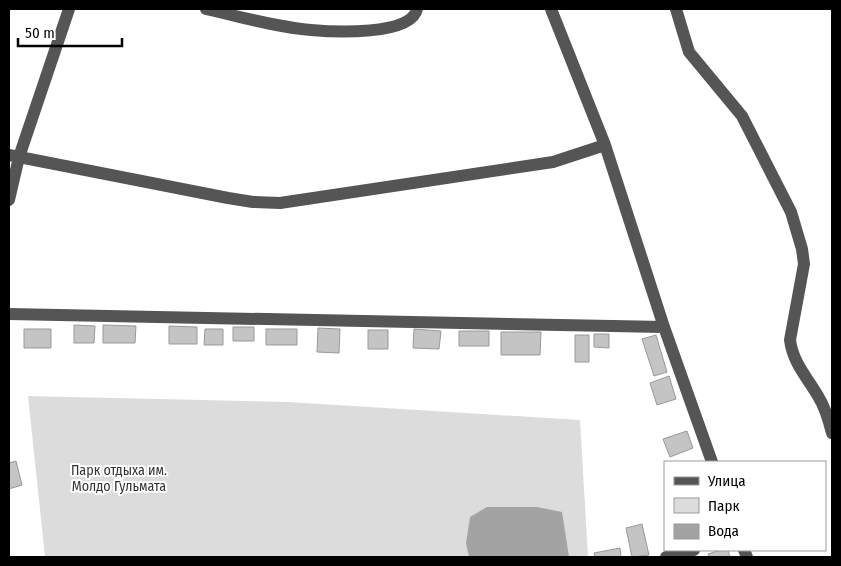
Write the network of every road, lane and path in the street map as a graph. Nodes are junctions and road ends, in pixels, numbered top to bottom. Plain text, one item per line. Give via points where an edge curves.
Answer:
1 (69, 9) edge
2 (206, 9) edge
3 (417, 9) edge
4 (551, 9) edge
5 (676, 9) edge
6 (256, 15) edge
7 (605, 145) junction
8 (14, 156) edge
9 (9, 200) edge
10 (9, 314) edge
11 (664, 327) junction
12 (832, 433) edge
13 (712, 461) edge
14 (690, 551) edge
15 (666, 557) edge

1 - 8 street
2 - 6 street
3 - 6 street via 409,20 400,25 376,30 311,30
4 - 7 street
5 - 12 street via 689,52 742,116 791,212 804,264 790,340 792,353 820,398
7 - 8 street via 553,162 280,203 228,198
7 - 11 street
8 - 9 street
10 - 11 street
11 - 13 street
14 - 15 street

